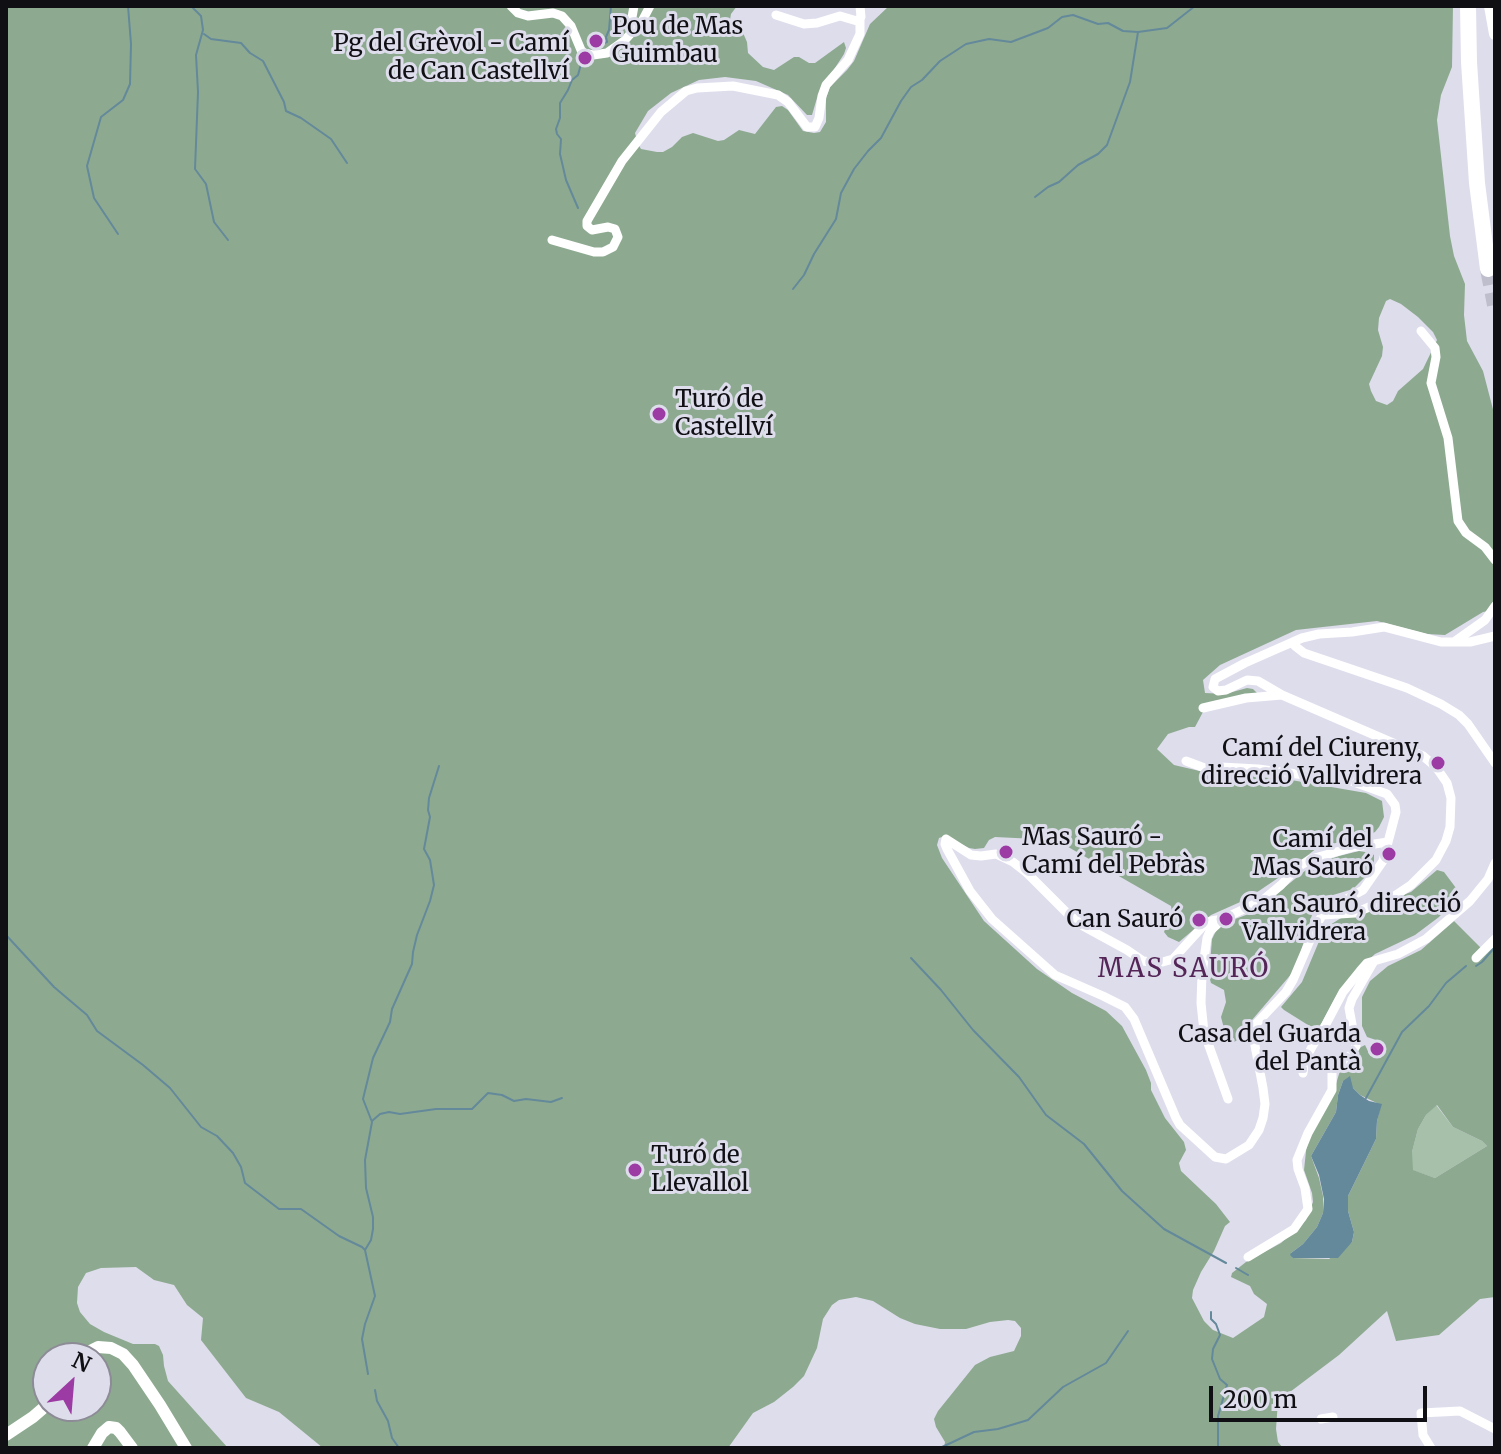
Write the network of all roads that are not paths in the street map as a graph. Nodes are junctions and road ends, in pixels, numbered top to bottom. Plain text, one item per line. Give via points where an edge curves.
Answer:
1 (511, 6) edge
2 (634, 6) edge
3 (650, 6) edge
4 (860, 6) edge
5 (1468, 6) edge
6 (1493, 14) edge
7 (776, 15) dead end
8 (860, 19) junction
9 (633, 31) junction
10 (1495, 34) edge
11 (552, 240) dead end
12 (1488, 269) dead end
13 (1421, 331) dead end
14 (1495, 560) edge
15 (1495, 606) edge
16 (1495, 636) edge
17 (1293, 642) junction
18 (1454, 642) junction
19 (1282, 695) junction
20 (1203, 708) dead end
21 (1186, 761) dead end
22 (1495, 762) edge
23 (1388, 842) junction
24 (1495, 863) edge
25 (1323, 915) junction
26 (1223, 919) junction
27 (1495, 939) edge
28 (1476, 958) dead end
29 (1374, 961) junction
30 (1303, 1073) dead end
31 (1228, 1099) dead end
32 (1248, 1257) dead end
33 (112, 1348) edge
34 (1333, 1417) dead end
35 (32, 1418) edge
36 (1321, 1419) dead end
37 (1495, 1429) edge
38 (6, 1435) edge
39 (93, 1448) edge
40 (132, 1448) edge
41 (186, 1448) edge
42 (1431, 1448) edge

1 - 9 street via 528,16 562,16 589,55 613,50
2 - 9 street
3 - 9 street
4 - 8 street
5 - 12 highway via 1477,183
6 - 10 main road
7 - 8 street via 804,24 840,16
8 - 11 street via 861,32 848,60 827,82 815,127 807,127 778,95 733,86 686,91 661,112 622,161 587,221 592,230 615,229 613,247 594,252
13 - 14 street via 1435,348 1431,383 1448,438 1458,521
15 - 18 street
16 - 18 street
17 - 18 street via 1384,627
17 - 19 street via 1213,683 1221,691 1253,680
17 - 22 street via 1304,653 1441,704 1468,724
19 - 20 street
19 - 25 street via 1423,756 1450,790 1449,834 1431,865 1386,900 1355,913
21 - 23 street via 1210,770 1258,769 1376,789 1395,805
23 - 25 street via 1383,861 1363,890 1329,904
23 - 26 street via 1311,859 1263,900
24 - 29 street via 1477,894 1426,939
25 - 26 street via 1286,992 1254,1028 1265,1104 1262,1124 1245,1148 1217,1159 1180,1125 1125,1007 1055,975 992,919 970,891 945,842 971,855 996,854 1013,862 1075,920 1143,961 1173,959 1204,925
26 - 31 street via 1207,938 1201,1003 1204,1032
27 - 28 street
29 - 30 street via 1343,992
29 - 32 street via 1350,1003 1356,1046 1332,1070 1332,1090 1297,1160 1308,1209 1294,1229
33 - 41 main road via 133,1365
34 - 36 street
35 - 38 main road
37 - 42 street via 1460,1411 1421,1413 1423,1435
39 - 40 main road via 112,1427

